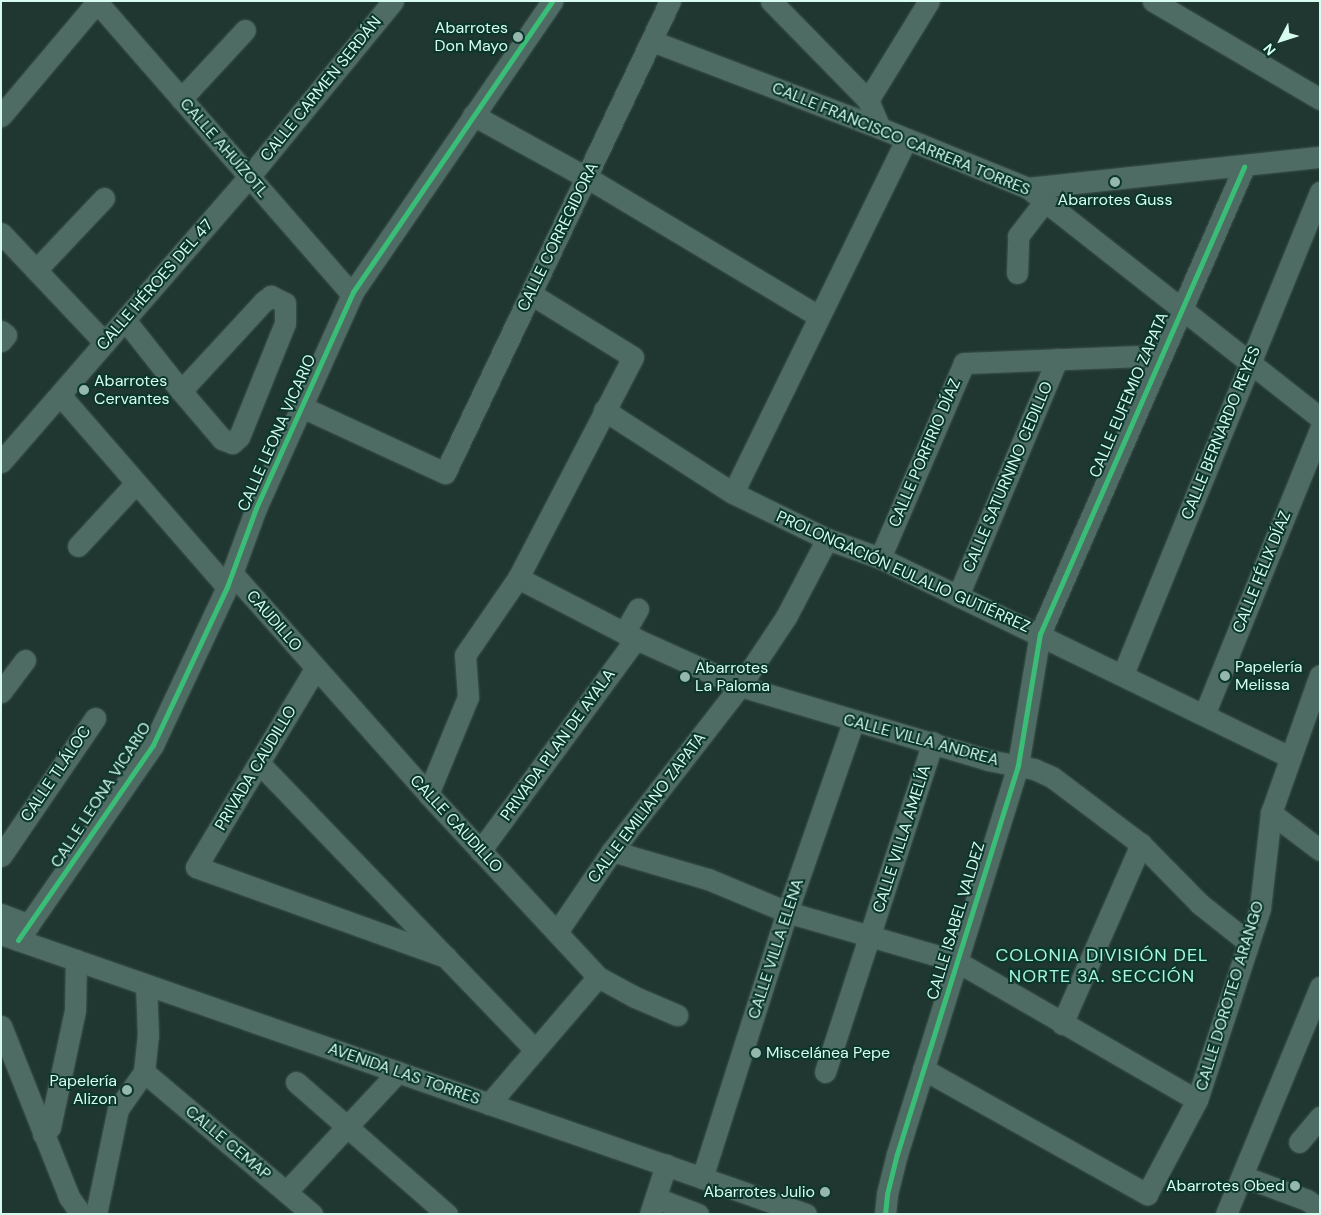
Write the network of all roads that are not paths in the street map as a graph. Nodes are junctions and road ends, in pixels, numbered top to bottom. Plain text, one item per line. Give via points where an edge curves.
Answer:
1 (393, 1) edge
2 (670, 1) edge
3 (771, 1) edge
4 (929, 1) edge
5 (1153, 1) edge
6 (97, 2) edge
7 (542, 6) edge
8 (245, 30) dead end
9 (652, 42) junction
10 (181, 99) junction
11 (1320, 99) edge
12 (868, 100) junction
13 (473, 115) junction
14 (1, 116) edge
15 (880, 128) junction
16 (906, 140) junction
17 (1320, 157) edge
18 (1244, 167) junction
19 (250, 176) junction
20 (586, 177) junction
21 (1028, 188) junction
22 (1320, 192) edge
23 (104, 198) dead end
24 (1046, 201) junction
25 (1, 233) edge
26 (36, 270) junction
27 (1017, 273) dead end
28 (352, 294) junction
29 (531, 294) junction
30 (1181, 306) junction
31 (818, 316) junction
32 (125, 320) junction
33 (1, 331) edge
34 (1, 341) edge
35 (105, 343) junction
36 (1160, 355) junction
37 (1058, 358) junction
38 (1250, 362) junction
39 (180, 391) junction
40 (60, 395) junction
41 (302, 407) junction
42 (604, 410) junction
43 (1320, 418) edge
44 (1320, 430) edge
45 (1, 462) edge
46 (135, 484) junction
47 (733, 493) junction
48 (827, 539) junction
49 (78, 546) dead end
50 (880, 558) junction
51 (518, 578) junction
52 (230, 580) junction
53 (958, 596) junction
54 (638, 609) dead end
55 (1040, 634) junction
56 (630, 636) junction
57 (25, 660) dead end
58 (315, 669) junction
59 (1123, 674) junction
60 (1320, 675) edge
61 (740, 686) junction
62 (1, 692) edge
63 (1204, 715) junction
64 (95, 718) dead end
65 (853, 722) junction
66 (934, 742) junction
67 (1288, 756) junction
68 (259, 763) junction
69 (1018, 765) junction
70 (428, 794) junction
71 (1271, 813) junction
72 (1141, 844) junction
73 (1320, 850) edge
74 (480, 851) junction
75 (612, 851) junction
76 (1, 856) edge
77 (787, 912) junction
78 (1, 914) edge
79 (557, 932) junction
80 (16, 933) edge
81 (870, 935) junction
82 (1248, 942) junction
83 (446, 957) junction
84 (76, 960) junction
85 (956, 961) junction
86 (598, 977) junction
87 (146, 985) junction
88 (1320, 987) edge
89 (677, 1015) dead end
90 (1062, 1024) junction
91 (1, 1026) edge
92 (535, 1050) junction
93 (923, 1069) junction
94 (144, 1072) junction
95 (398, 1072) junction
96 (825, 1072) dead end
97 (296, 1082) dead end
98 (1197, 1100) junction
99 (489, 1104) junction
100 (1320, 1117) edge
101 (346, 1127) junction
102 (43, 1134) junction
103 (1300, 1142) dead end
104 (666, 1165) junction
105 (1242, 1176) junction
106 (702, 1178) junction
107 (286, 1192) junction
108 (653, 1206) edge
109 (1320, 1209) edge
110 (81, 1214) edge
111 (96, 1214) edge
112 (312, 1214) edge
113 (447, 1214) edge
114 (698, 1214) edge
115 (806, 1214) edge
116 (886, 1214) edge
117 (1226, 1214) edge

1 - 19 street, CALLE CARMEN SERDÁN
2 - 9 street, CALLE CORREGIDORA
3 - 12 street
4 - 12 street
5 - 11 street
6 - 10 street, CALLE AHUÍZOTL
6 - 14 street
7 - 13 street, CALLE LEONA VICARIO
8 - 10 street
9 - 15 street, CALLE FRANCISCO CARRERA TORRES
9 - 20 street, CALLE CORREGIDORA
10 - 19 street, CALLE AHUÍZOTL
12 - 15 street
13 - 20 street
13 - 28 street, CALLE LEONA VICARIO
15 - 16 street, CALLE FRANCISCO CARRERA TORRES
16 - 21 street, CALLE FRANCISCO CARRERA TORRES
16 - 31 street
17 - 18 street
18 - 21 street
18 - 30 street, CALLE EUFEMIO ZAPATA
19 - 28 street, CALLE AHUÍZOTL
19 - 32 street, CALLE HÉROES DEL 47
20 - 29 street, CALLE CORREGIDORA
20 - 31 street
21 - 24 street, CALLE FRANCISCO CARRERA TORRES
22 - 38 street, CALLE BERNARDO REYES
23 - 26 street
24 - 27 street via 1018,236
24 - 30 street, CALLE FRANCISCO CARRERA TORRES
25 - 26 street
26 - 35 street
28 - 41 street, CALLE LEONA VICARIO
29 - 41 street, CALLE CORREGIDORA via 445,473
29 - 42 street via 633,357
30 - 36 street, CALLE EUFEMIO ZAPATA
30 - 38 street, CALLE FRANCISCO CARRERA TORRES
31 - 47 street
32 - 35 street, CALLE HÉROES DEL 47
32 - 39 street
33 - 34 street via 6,335
35 - 40 street, CALLE HÉROES DEL 47
36 - 37 street, CALLE PORFIRIO DÍAZ
36 - 55 street, CALLE EUFEMIO ZAPATA
37 - 50 street, CALLE PORFIRIO DÍAZ via 964,363
37 - 53 street, CALLE SATURNINO CEDILLO
38 - 43 street, CALLE FRANCISCO CARRERA TORRES
38 - 59 street, CALLE BERNARDO REYES
39 - 39 street via 264,301 271,296 285,302 285,323 238,437 232,443 222,439
40 - 45 street, CALLE HÉROES DEL 47
40 - 46 street, CAUDILLO
41 - 52 street, CALLE LEONA VICARIO via 256,508
42 - 47 street, PROLONGACIÓN EULALIO GUTIÉRREZ
42 - 51 street
44 - 63 street, CALLE FÉLIX DÍAZ
46 - 49 street
46 - 52 street, CAUDILLO
47 - 48 street, PROLONGACIÓN EULALIO GUTIÉRREZ
48 - 50 street, PROLONGACIÓN EULALIO GUTIÉRREZ
48 - 61 street, CALLE EMILIANO ZAPATA via 786,617
50 - 53 street, PROLONGACIÓN EULALIO GUTIÉRREZ
51 - 56 street, CALLE VILLA ANDREA
51 - 70 street via 465,655 468,697
52 - 58 street, CAUDILLO
52 - 80 street, CALLE LEONA VICARIO via 153,745
53 - 55 street, PROLONGACIÓN EULALIO GUTIÉRREZ
54 - 56 street, PRIVADA PLAN DE AYALA
55 - 59 street, PROLONGACIÓN EULALIO GUTIÉRREZ
55 - 69 street, CALLE ISABEL VALDEZ
56 - 61 street, CALLE VILLA ANDREA
56 - 74 street, PRIVADA PLAN DE AYALA
57 - 62 street
58 - 68 street, PRIVADA CAUDILLO
58 - 70 street, CALLE CAUDILLO
59 - 63 street, PROLONGACIÓN EULALIO GUTIÉRREZ
60 - 67 street, CALLE DOROTEO ARANGO
61 - 65 street, CALLE VILLA ANDREA
61 - 75 street, CALLE EMILIANO ZAPATA
63 - 67 street, PROLONGACIÓN EULALIO GUTIÉRREZ
64 - 76 street, CALLE TLÁLOC
65 - 66 street, CALLE VILLA ANDREA
65 - 77 street, CALLE VILLA ELENA
66 - 69 street, CALLE VILLA ANDREA via 988,760
66 - 81 street, CALLE VILLA AMELÍA
67 - 71 street, CALLE DOROTEO ARANGO
68 - 83 street
68 - 83 street, PRIVADA CAUDILLO via 196,867
69 - 72 street, CALLE VILLA ANDREA via 1052,777
69 - 85 street, CALLE ISABEL VALDEZ
70 - 74 street, CALLE CAUDILLO
71 - 73 street
71 - 82 street, CALLE DOROTEO ARANGO via 1260,908
72 - 82 street, CALLE VILLA ANDREA via 1200,904
72 - 90 street
74 - 79 street, CALLE CAUDILLO
75 - 77 street via 708,879
75 - 79 street, CALLE EMILIANO ZAPATA
77 - 81 street
77 - 106 street, CALLE VILLA ELENA
78 - 80 street, AVENIDA LAS TORRES
79 - 86 street, CALLE CAUDILLO
80 - 84 street, AVENIDA LAS TORRES
81 - 85 street
81 - 96 street, CALLE VILLA AMELÍA
82 - 98 street, CALLE DOROTEO ARANGO
83 - 92 street
84 - 87 street, AVENIDA LAS TORRES
84 - 102 street via 75,1010 50,1127
85 - 90 street
85 - 93 street, CALLE ISABEL VALDEZ
86 - 89 street, CALLE CAUDILLO via 634,998
86 - 92 street
87 - 94 street via 148,1036
87 - 95 street, AVENIDA LAS TORRES
88 - 105 street
90 - 98 street
91 - 102 street
92 - 99 street
93 - 98 street, CALLE DOROTEO ARANGO via 1147,1194
93 - 116 street, CALLE ISABEL VALDEZ via 887,1194
94 - 107 street, CALLE CEMAP
94 - 111 street via 118,1109
95 - 99 street, AVENIDA LAS TORRES
95 - 101 street
97 - 101 street
99 - 104 street, AVENIDA LAS TORRES
100 - 103 street
101 - 107 street
101 - 113 street
102 - 110 street via 69,1197
104 - 106 street, AVENIDA LAS TORRES
104 - 108 street
105 - 109 street via 1307,1200
105 - 117 street
106 - 115 street, AVENIDA LAS TORRES
107 - 112 street, CALLE CEMAP
108 - 114 street

